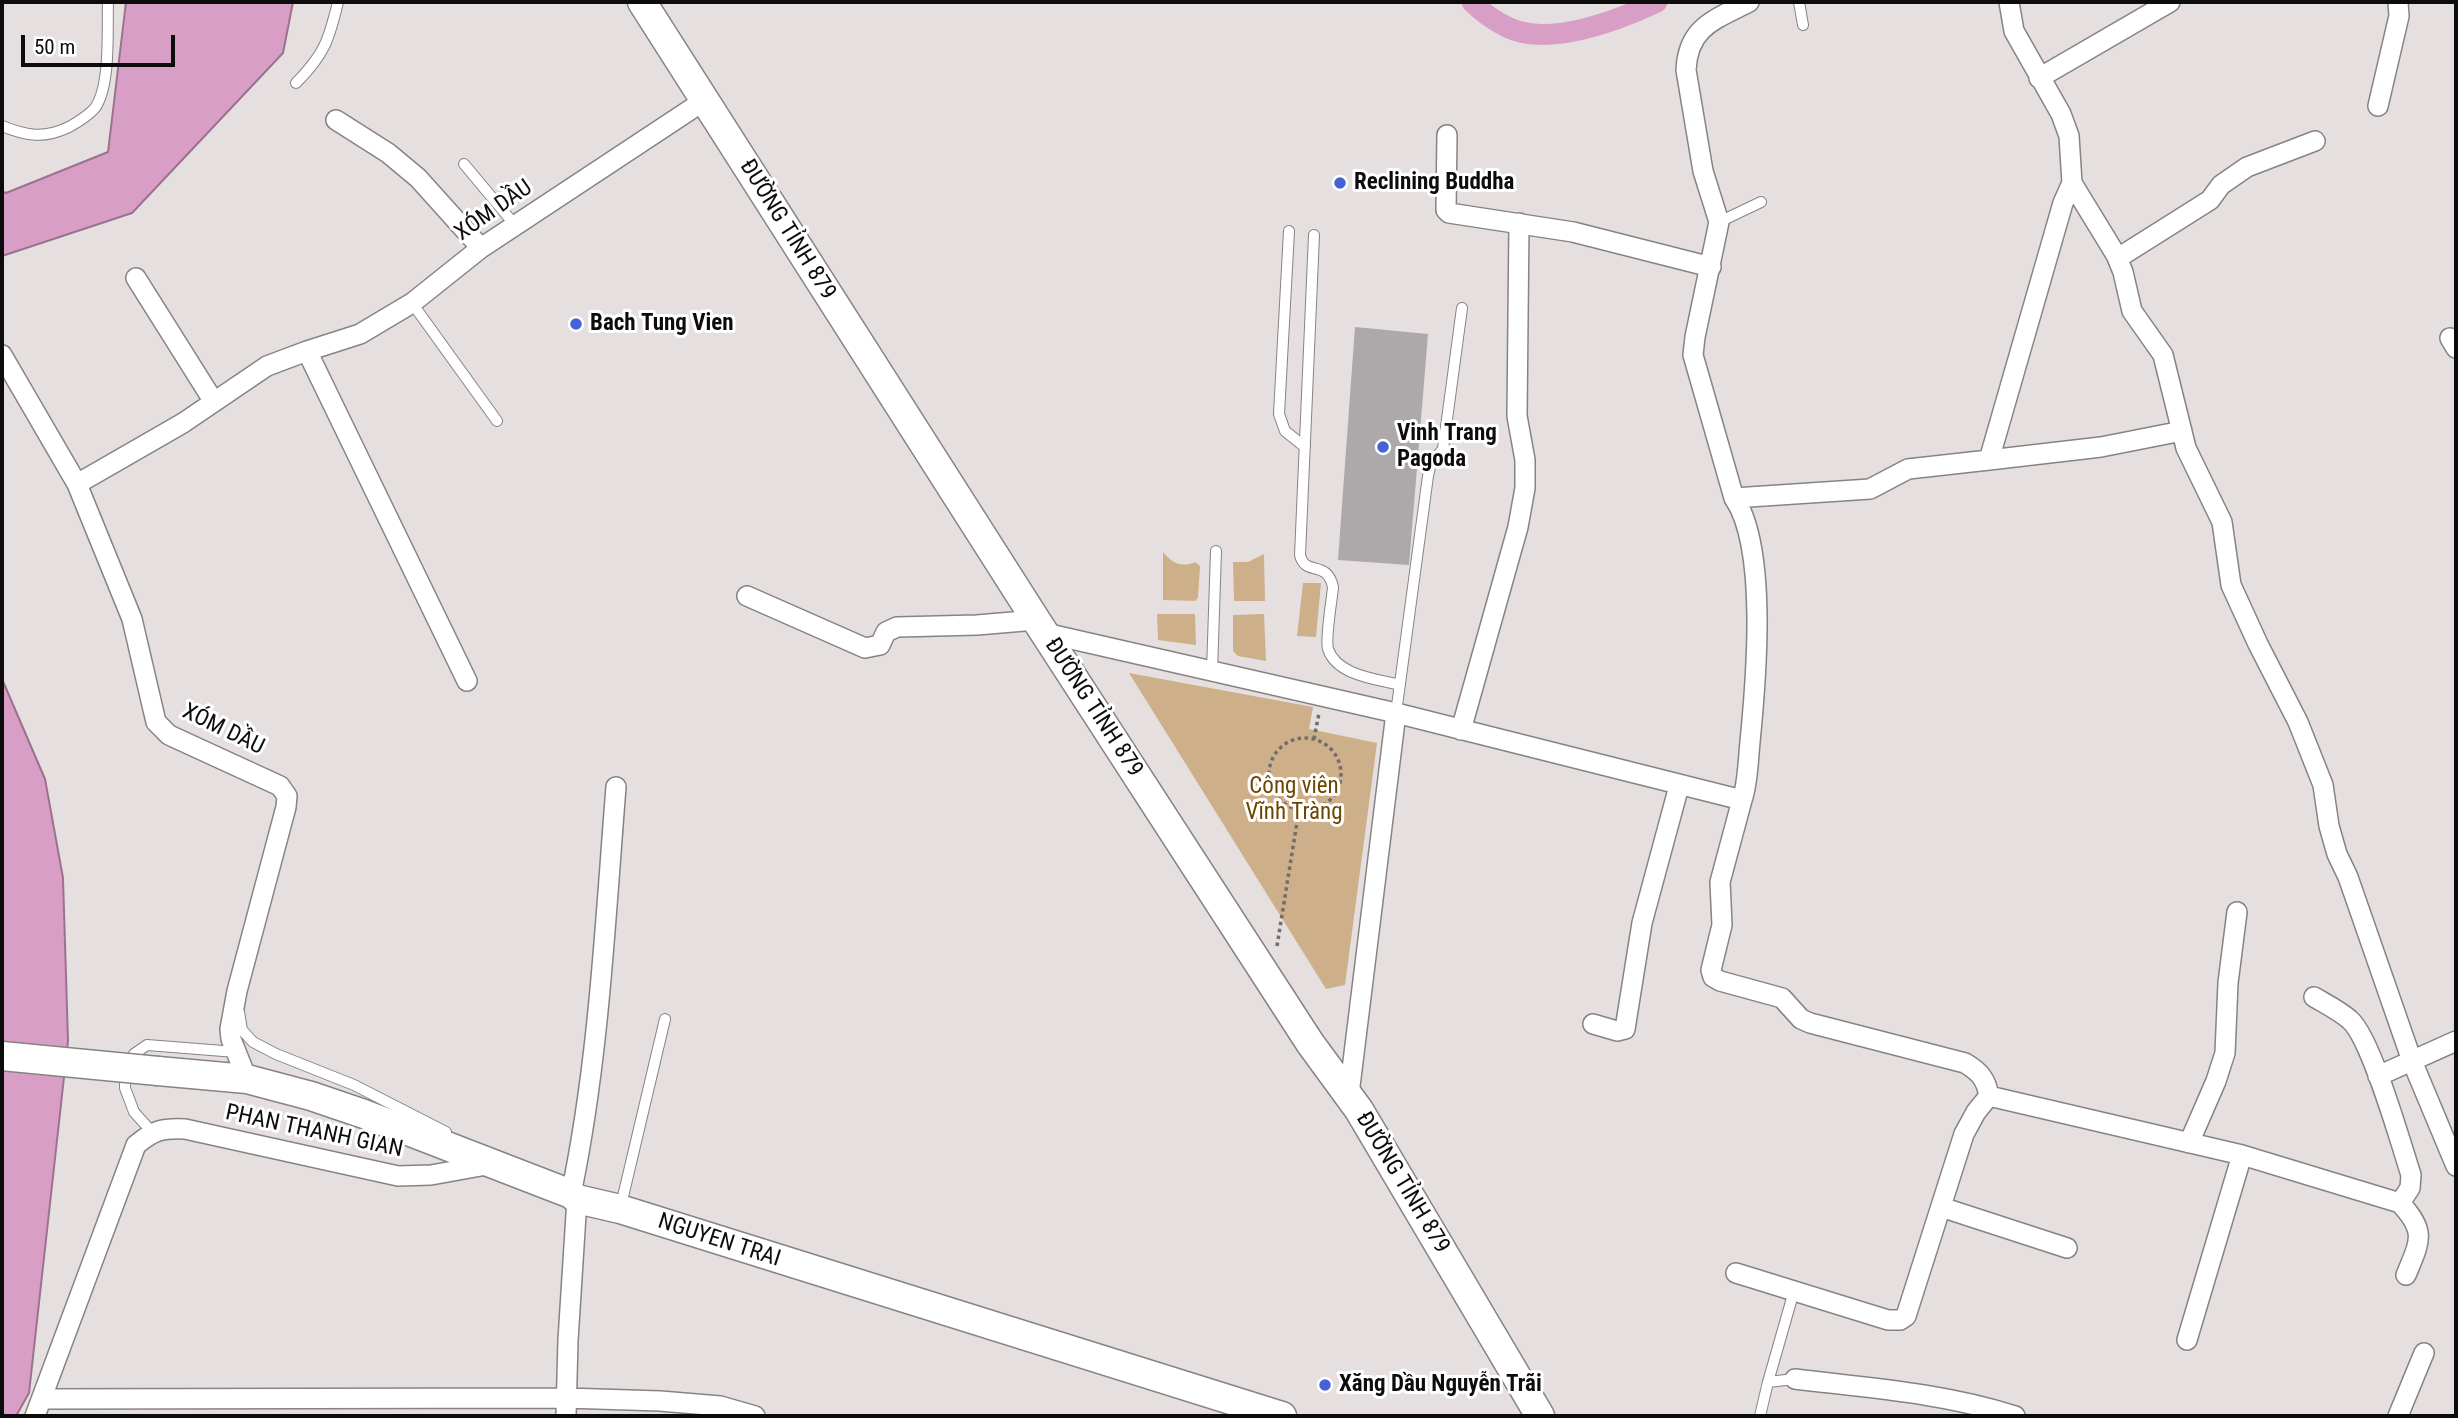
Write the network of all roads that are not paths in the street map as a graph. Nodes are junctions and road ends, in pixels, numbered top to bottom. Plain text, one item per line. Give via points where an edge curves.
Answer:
1 (108, 2) edge
2 (338, 2) edge
3 (642, 2) edge
4 (1749, 2) edge
5 (1799, 2) edge
6 (2009, 2) edge
7 (2170, 2) edge
8 (2398, 2) edge
9 (1803, 25) dead end
10 (2039, 78) junction
11 (296, 83) dead end
12 (705, 100) junction
13 (2378, 106) dead end
14 (336, 120) dead end
15 (2, 126) edge
16 (1447, 135) dead end
17 (2315, 141) dead end
18 (464, 164) dead end
19 (2072, 183) junction
20 (1761, 202) dead end
21 (1719, 222) junction
22 (1519, 223) junction
23 (515, 225) junction
24 (1289, 231) dead end
25 (1314, 235) dead end
26 (481, 248) junction
27 (2118, 258) junction
28 (1710, 267) junction
29 (136, 278) dead end
30 (412, 303) junction
31 (1461, 308) dead end
32 (307, 351) junction
33 (2, 355) edge
34 (214, 402) junction
35 (497, 421) dead end
36 (2182, 431) junction
37 (1305, 447) junction
38 (1989, 460) junction
39 (77, 484) junction
40 (1734, 498) junction
41 (1216, 551) dead end
42 (747, 596) dead end
43 (1040, 627) junction
44 (1212, 671) junction
45 (467, 681) dead end
46 (1400, 685) junction
47 (1396, 713) junction
48 (1461, 730) junction
49 (1679, 786) junction
50 (616, 787) dead end
51 (1742, 800) junction
52 (2237, 912) dead end
53 (237, 991) junction
54 (2314, 997) dead end
55 (665, 1019) dead end
56 (1593, 1024) dead end
57 (2455, 1044) edge
58 (236, 1052) junction
59 (2, 1056) edge
60 (2412, 1061) junction
61 (2378, 1076) junction
62 (247, 1079) junction
63 (1349, 1094) junction
64 (1989, 1096) junction
65 (152, 1132) junction
66 (2189, 1143) junction
67 (2242, 1155) junction
68 (493, 1164) junction
69 (2456, 1166) edge
70 (574, 1196) junction
71 (2400, 1203) junction
72 (1941, 1206) junction
73 (620, 1209) junction
74 (2067, 1248) dead end
75 (1736, 1273) dead end
76 (2406, 1275) dead end
77 (1794, 1291) junction
78 (2187, 1340) dead end
79 (2424, 1353) dead end
80 (1795, 1379) joint
81 (1768, 1382) junction
82 (566, 1407) edge
83 (38, 1408) edge
84 (755, 1416) edge
85 (1282, 1416) edge
86 (1540, 1416) edge
87 (1760, 1416) edge
88 (2015, 1416) edge
89 (2398, 1416) edge

1 - 15 lane via 104,85 95,107 54,134 35,135
2 - 11 lane via 329,39 316,63
3 - 12 main road, ĐƯỜNG TỈNH 879
4 - 21 street via 1706,24 1687,54 1703,171
5 - 9 lane
6 - 10 street via 2014,31
7 - 10 street
8 - 13 street via 2399,16
10 - 19 street via 2062,114 2069,136
12 - 23 street, XÓM DẦU
12 - 43 main road, ĐƯỜNG TỈNH 879
14 - 26 street via 418,178
16 - 22 street via 1446,210
17 - 27 street via 2247,167 2221,184 2210,200
18 - 23 lane
19 - 27 street
19 - 38 street
20 - 21 lane
21 - 28 street
22 - 28 street via 1584,234
22 - 48 street via 1517,416 1525,488
23 - 26 street, XÓM DẦU
24 - 37 lane via 1279,414 1285,431
25 - 37 lane
26 - 30 street, XÓM DẦU
27 - 36 street via 2132,311 2163,355
28 - 40 street via 1693,355
29 - 34 street
30 - 32 street, XÓM DẦU via 359,334
30 - 35 lane
31 - 46 lane via 1443,449 1431,463 1428,476
32 - 34 street, XÓM DẦU via 267,366
32 - 45 street
33 - 39 street, XÓM DẦU
34 - 39 street, XÓM DẦU
36 - 38 street via 2101,447
36 - 60 street via 2222,522 2231,584 2323,785 2337,854
37 - 46 lane via 1300,555 1306,566 1325,571 1331,578 1328,648 1348,671
38 - 40 street via 1908,468 1870,489
39 - 53 street, XÓM DẦU via 132,619 156,722 169,735 280,786 287,796
40 - 51 street via 1744,513 1755,574 1756,652
41 - 44 lane
42 - 43 street via 865,648 880,645 886,632 897,627
43 - 44 street
43 - 63 main road, ĐƯỜNG TỈNH 879 via 1310,1043
44 - 47 street
46 - 47 lane
47 - 48 street
47 - 63 street
48 - 49 street
49 - 51 street
49 - 56 street via 1642,923 1625,1029
50 - 70 street via 597,1035
51 - 64 street via 1720,882 1722,925 1710,970 1713,977 1782,998 1810,1023 1965,1063 1987,1082
52 - 66 street via 2225,1053
53 - 58 street, XÓM DẦU via 230,1029
53 - 68 lane, PHAN THANH GIAN via 242,1030 253,1042 354,1085 454,1136
54 - 61 street via 2352,1021
55 - 73 lane
57 - 60 street
58 - 62 street, XÓM DẦU
58 - 65 lane via 148,1045 134,1054 125,1088 134,1112
59 - 62 main road, NGUYEN TRAI, bridge
60 - 61 street
60 - 69 street
61 - 71 street via 2411,1175 2410,1188
62 - 68 main road, NGUYEN TRAI via 353,1111
63 - 86 main road, ĐƯỜNG TỈNH 879
64 - 66 street
64 - 72 street via 1964,1134
65 - 68 street, PHAN THANH GIAN via 185,1129 398,1176
65 - 83 street via 136,1145
66 - 67 street
67 - 71 street
67 - 78 street
68 - 70 main road, NGUYEN TRAI
70 - 73 main road, NGUYEN TRAI
70 - 82 street
71 - 76 street via 2415,1219 2418,1233
72 - 74 street
72 - 77 street via 1906,1316 1888,1321
73 - 85 main road, NGUYEN TRAI
75 - 77 street
77 - 81 lane
79 - 89 street
80 - 81 lane
80 - 88 street via 1947,1397
81 - 87 lane
82 - 83 street
82 - 84 street via 660,1401 720,1406

